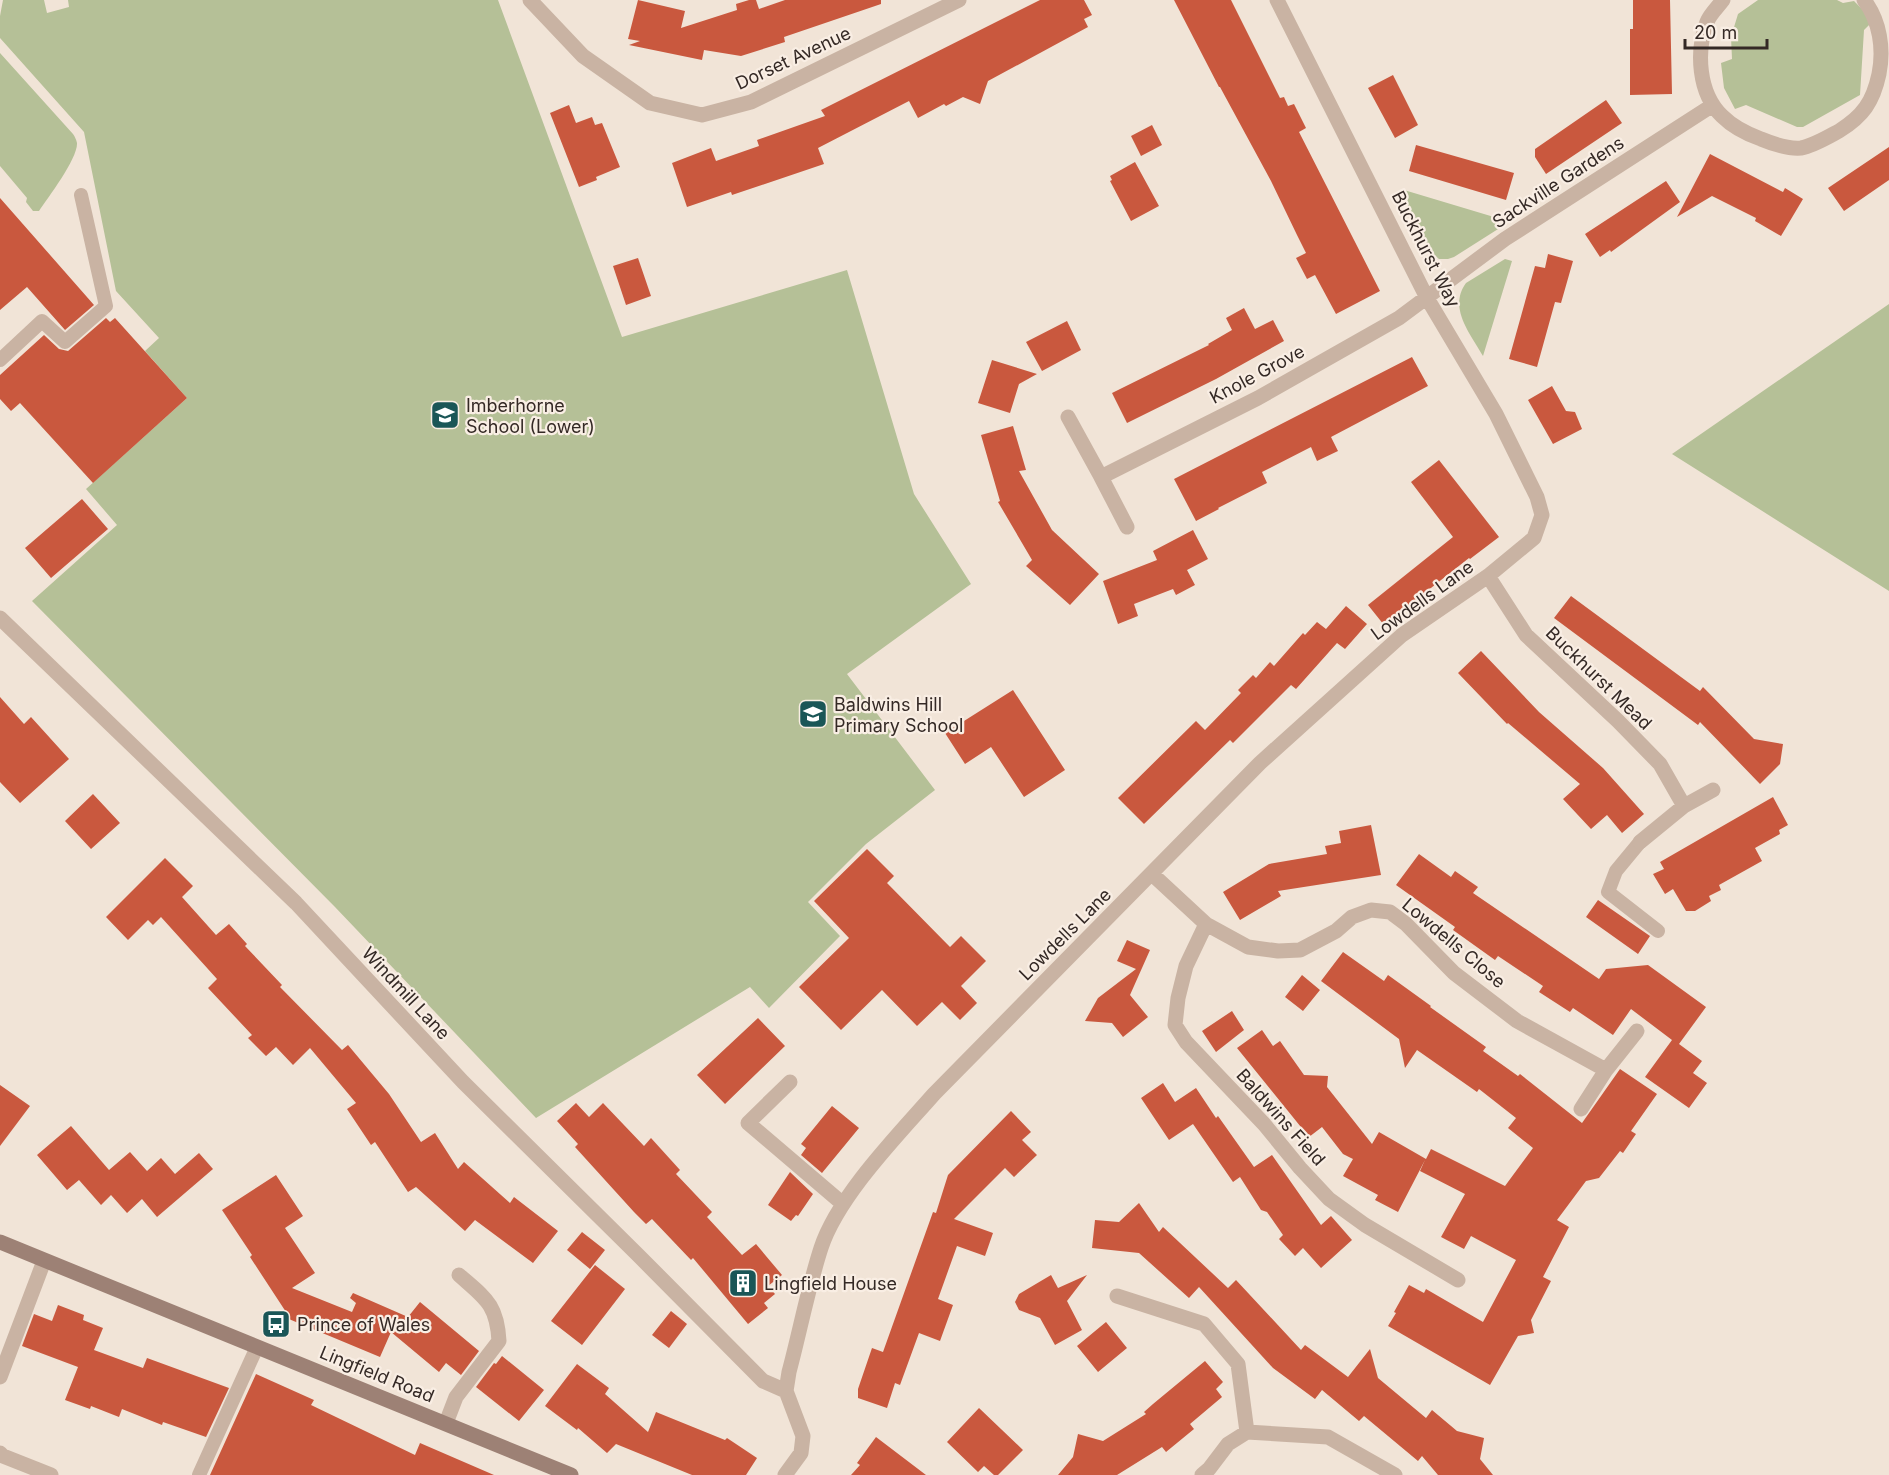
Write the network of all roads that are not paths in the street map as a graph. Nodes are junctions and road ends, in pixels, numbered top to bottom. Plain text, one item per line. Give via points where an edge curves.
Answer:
1 (530, 0) edge
2 (958, 0) edge
3 (1277, 0) edge
4 (1723, 0) edge
5 (1870, 2) edge
6 (1713, 105) junction
7 (81, 195) dead end
8 (1427, 298) junction
9 (0, 360) edge
10 (1068, 417) dead end
11 (1101, 477) junction
12 (1542, 515) joint
13 (1127, 527) dead end
14 (1488, 576) junction
15 (0, 618) edge
16 (1713, 790) dead end
17 (1684, 806) junction
18 (1640, 842) joint
19 (1152, 874) junction
20 (1206, 924) junction
21 (1658, 931) dead end
22 (1637, 1031) dead end
23 (1606, 1070) junction
24 (790, 1082) dead end
25 (1581, 1108) dead end
26 (843, 1204) junction
27 (0, 1242) edge
28 (44, 1261) junction
29 (459, 1275) dead end
30 (1458, 1280) dead end
31 (1117, 1296) dead end
32 (257, 1347) junction
33 (0, 1377) edge
34 (786, 1391) junction
35 (446, 1423) junction
36 (1247, 1432) junction
37 (0, 1453) edge
38 (51, 1475) edge
39 (199, 1475) edge
40 (572, 1475) edge
41 (785, 1475) edge
42 (1202, 1475) edge
43 (1395, 1475) edge

1 - 2 street, Dorset Avenue via 583,56 650,102 702,115 751,102
3 - 8 street, Buckhurst Way
4 - 6 street via 1707,20 1700,48 1702,79
5 - 6 street via 1880,33 1881,63 1875,94 1856,120 1802,148 1774,144 1747,134 1722,117
6 - 8 street, Sackville Gardens via 1505,239
7 - 9 lane via 106,306 65,342 42,321
8 - 11 street, Knole Grove via 1258,398
8 - 12 street, Buckhurst Way via 1496,414
10 - 11 street
11 - 13 street
12 - 14 street, Lowdells Lane via 1534,538
14 - 17 street, Buckhurst Mead via 1526,635 1659,764
14 - 19 street, Lowdells Lane via 1402,635 1260,763
15 - 34 street, Windmill Lane via 296,903 463,1082 763,1381
16 - 17 street
17 - 18 street
18 - 21 lane via 1617,871 1608,892
19 - 20 street, Lowdells Close
19 - 26 street, Lowdells Lane via 934,1094
20 - 23 street, Lowdells Close via 1248,947 1300,950 1336,931 1352,917 1371,910 1390,912 1454,973 1517,1021
20 - 30 street, Baldwins Field via 1186,966 1178,998 1176,1025 1186,1042 1329,1199
22 - 23 street
23 - 25 street
24 - 26 street via 748,1123
26 - 34 street, Lowdells Lane via 822,1246
27 - 28 street, Lingfield Road
28 - 32 street, Lingfield Road
28 - 33 street
29 - 35 street via 490,1302 498,1322 499,1341 456,1397
31 - 36 street via 1204,1324 1238,1364
32 - 35 street, Lingfield Road
32 - 39 lane
34 - 41 street via 803,1436 801,1453
35 - 40 street, Lingfield Road
36 - 42 street via 1228,1443
36 - 43 street via 1328,1437
37 - 38 street

